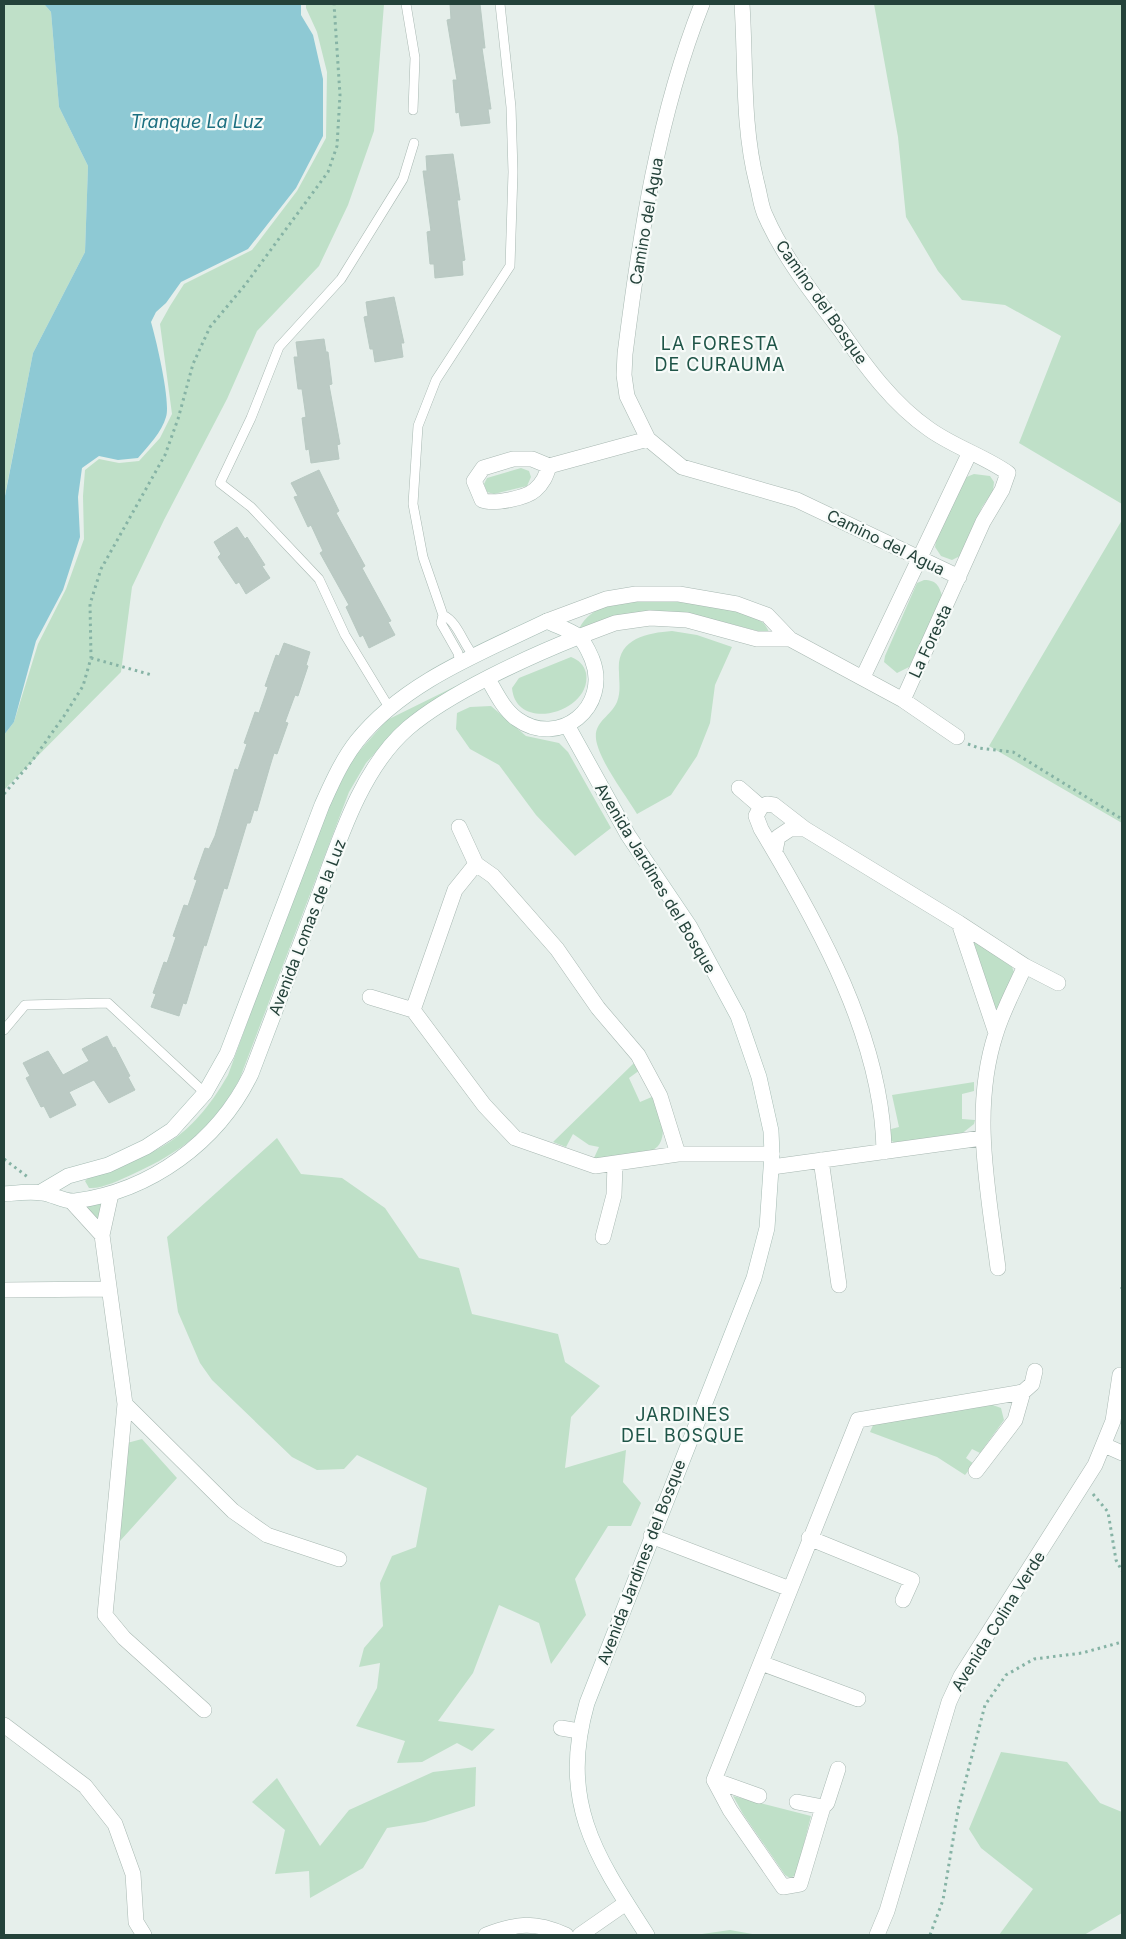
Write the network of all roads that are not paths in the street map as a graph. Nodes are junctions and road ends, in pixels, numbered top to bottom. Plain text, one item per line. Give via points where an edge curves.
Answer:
1 (406, 4) edge
2 (500, 4) edge
3 (702, 4) edge
4 (742, 4) edge
5 (413, 110) dead end
6 (414, 143) dead end
7 (648, 439) junction
8 (970, 452) junction
9 (549, 466) junction
10 (1008, 473) joint
11 (920, 559) junction
12 (959, 577) junction
13 (443, 615) junction
14 (547, 622) junction
15 (578, 637) junction
16 (790, 639) junction
17 (474, 656) junction
18 (460, 664) junction
19 (864, 677) junction
20 (488, 679) junction
21 (902, 700) junction
22 (390, 708) junction
23 (567, 725) junction
24 (957, 737) road end
25 (739, 788) dead end
26 (761, 807) junction
27 (459, 827) dead end
28 (805, 829) junction
29 (775, 851) junction
30 (476, 864) junction
31 (959, 922) junction
32 (1025, 966) junction
33 (1058, 983) dead end
34 (370, 997) dead end
35 (413, 1010) junction
36 (4, 1030) edge
37 (996, 1033) junction
38 (205, 1093) junction
39 (982, 1138) junction
40 (884, 1152) junction
41 (678, 1154) junction
42 (821, 1160) junction
43 (772, 1161) junction
44 (615, 1164) junction
45 (41, 1192) junction
46 (4, 1194) edge
47 (111, 1194) junction
48 (72, 1202) junction
49 (102, 1235) junction
50 (603, 1237) dead end
51 (998, 1268) dead end
52 (840, 1284) dead end
53 (4, 1290) edge
54 (109, 1290) junction
55 (1035, 1371) dead end
56 (1120, 1375) dead end
57 (1023, 1392) junction
58 (125, 1404) junction
59 (1104, 1445) junction
60 (1122, 1453) edge
61 (976, 1471) dead end
62 (651, 1536) junction
63 (809, 1538) junction
64 (339, 1559) dead end
65 (790, 1589) junction
66 (904, 1600) dead end
67 (761, 1663) junction
68 (858, 1699) dead end
69 (204, 1710) dead end
70 (4, 1725) edge
71 (561, 1728) dead end
72 (579, 1731) junction
73 (838, 1770) dead end
74 (714, 1780) junction
75 (759, 1796) dead end
76 (797, 1802) dead end
77 (822, 1807) junction
78 (626, 1903) junction
79 (139, 1931) edge
80 (486, 1935) edge
81 (566, 1935) edge
82 (580, 1935) edge
83 (647, 1935) edge
84 (877, 1935) edge

1 - 5 lane via 415,58
2 - 13 lane via 511,107 510,266 436,380 418,426 413,504 423,557
3 - 7 street, Camino del Agua via 688,40 650,183 625,354 627,396
4 - 8 street, Camino del Bosque via 744,95 750,157 765,217 800,275 896,402 929,429
6 - 22 lane via 403,179 346,271 279,347 251,418 220,483 251,507 319,579 346,635
7 - 9 street
7 - 11 street, Camino del Agua via 682,467 798,500
8 - 10 street, Camino del Bosque via 989,459
8 - 11 street
9 - 9 street via 532,459 513,458 483,468 474,481 482,500 499,502 534,492 545,479
10 - 12 street, La Foresta
11 - 12 street, Camino del Agua
11 - 19 street
12 - 21 street, La Foresta
13 - 17 lane via 450,618
13 - 18 lane via 441,623 458,653
14 - 15 street
14 - 16 street, Avenida Lomas de la Luz via 606,600 636,594 679,594 737,604 767,615
14 - 17 street, Avenida Lomas de la Luz
15 - 16 street, Avenida Lomas de la Luz via 615,623 650,618 687,620 757,639
15 - 20 street, Avenida Lomas de la Luz
15 - 23 street via 589,651 596,669 597,685 583,714
16 - 19 street, Avenida Lomas de la Luz
17 - 18 street, Avenida Lomas de la Luz
18 - 22 street, Avenida Lomas de la Luz
19 - 21 street, Avenida Lomas de la Luz
20 - 23 street via 501,702 516,719 532,728 551,730
20 - 47 street, Avenida Lomas de la Luz via 439,706 408,728 383,755 346,824 250,1074 233,1107 211,1134 182,1158
21 - 24 street, Avenida Lomas de la Luz
22 - 38 street, Avenida Lomas de la Luz via 357,742 338,771 227,1054
23 - 43 street, Avenida Jardines del Bosque via 628,835 690,927 738,1016 759,1077 771,1131
25 - 26 street
26 - 28 street via 774,805
26 - 29 street via 756,816
27 - 30 street
28 - 29 street via 790,829 778,837
28 - 31 street
29 - 40 street via 847,991 869,1052 884,1120
30 - 35 street via 455,890
30 - 41 street via 493,876 557,950 598,1008 638,1055 660,1096
31 - 32 street
31 - 37 street
32 - 33 street
32 - 37 street
34 - 35 street
35 - 44 street via 484,1105 516,1138 595,1166
36 - 38 lane via 25,1005 108,1002
37 - 39 street via 985,1083
38 - 45 street, Avenida Lomas de la Luz via 172,1130 146,1147 108,1165 68,1176
39 - 40 street
39 - 51 street
40 - 42 street
41 - 43 street
41 - 44 street
42 - 43 street
42 - 52 street
43 - 62 street, Avenida Jardines del Bosque via 767,1228 754,1278
44 - 50 street via 614,1195
45 - 46 street, Avenida Lomas de la Luz
45 - 48 street, Avenida Lomas de la Luz
47 - 48 street, Avenida Lomas de la Luz
47 - 49 street
48 - 49 street
49 - 54 street
53 - 54 street
54 - 58 street
55 - 57 street via 1032,1384
56 - 59 street, Avenida Colina Verde via 1118,1401
57 - 61 street via 1015,1420
57 - 63 street via 858,1420
58 - 64 street via 233,1511 256,1529
58 - 69 street via 105,1615 124,1638
59 - 60 street
59 - 84 street, Avenida Colina Verde via 1084,1484 961,1676 949,1702
62 - 65 street
62 - 72 street, Avenida Jardines del Bosque
63 - 65 street
63 - 66 street via 912,1580
65 - 67 street
67 - 68 street
67 - 74 street
70 - 79 street via 85,1786 115,1824 133,1874
71 - 72 street
72 - 78 street, Avenida Jardines del Bosque via 577,1780 585,1824 593,1845
73 - 77 street via 827,1803
74 - 75 street
74 - 77 street via 730,1810 783,1887 800,1884
76 - 77 street
78 - 82 street
78 - 83 street, Avenida Jardines del Bosque
80 - 81 street via 524,1925 544,1926

